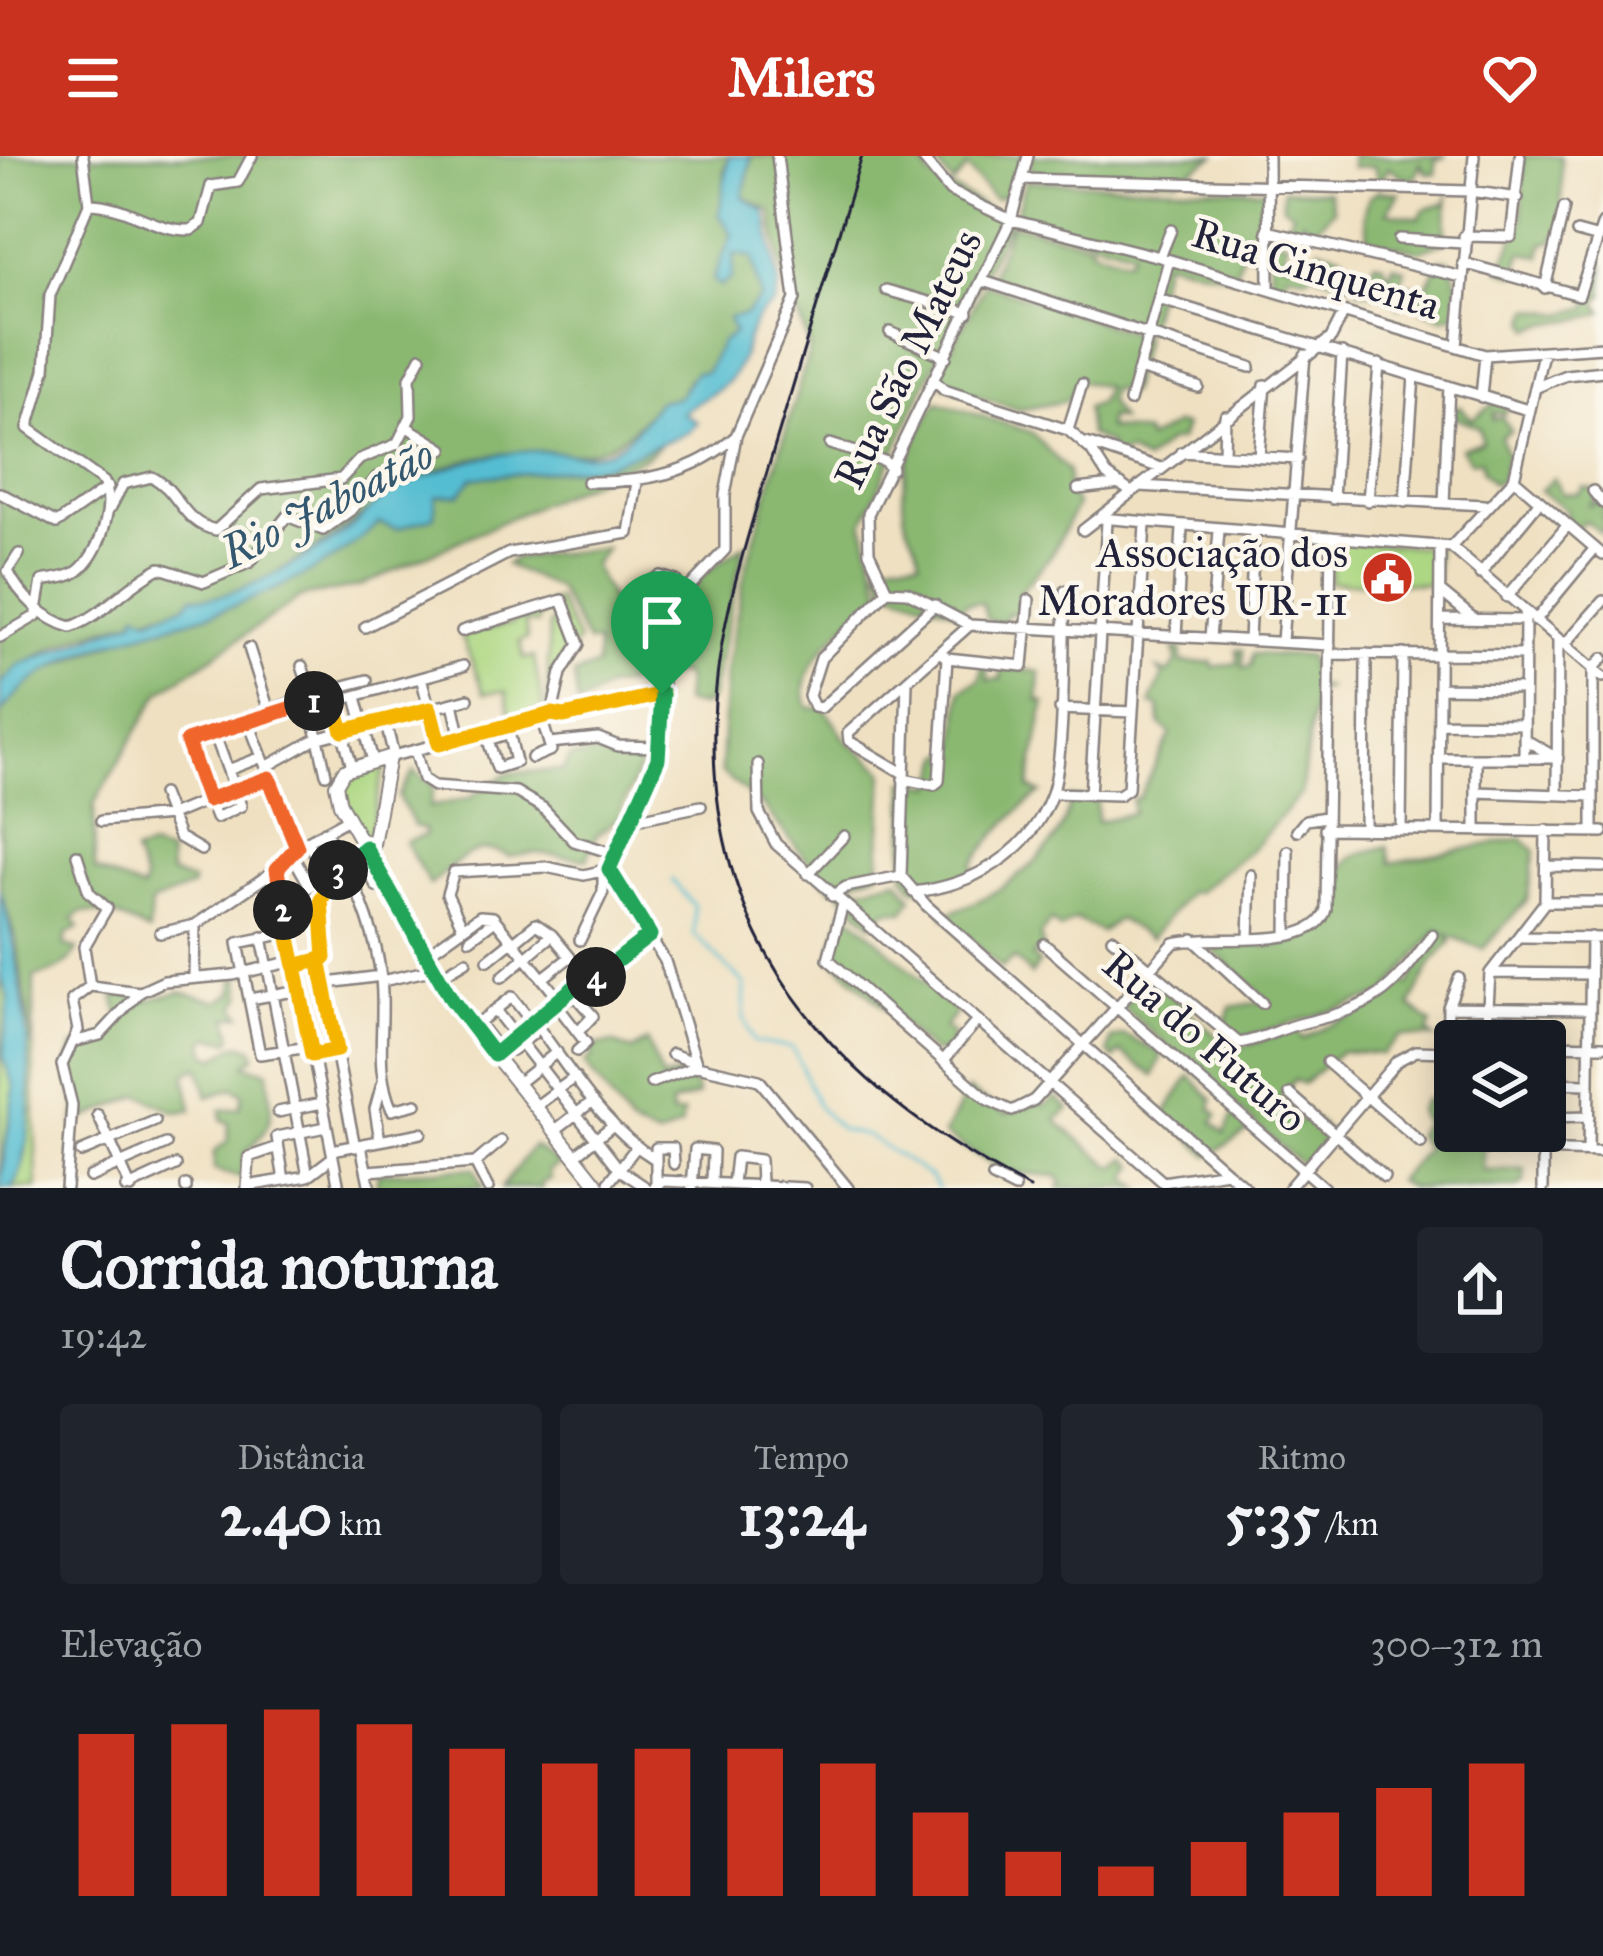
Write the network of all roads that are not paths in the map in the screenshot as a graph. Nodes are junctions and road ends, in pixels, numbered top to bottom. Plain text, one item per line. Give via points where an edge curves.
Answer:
1 (83, 156) edge
2 (252, 156) edge
3 (776, 156) edge
4 (921, 156) edge
5 (1028, 156) edge
6 (1268, 156) edge
7 (1474, 156) edge
8 (1520, 156) edge
9 (1024, 179) junction
10 (1268, 184) junction
11 (1470, 191) junction
12 (1518, 198) junction
13 (89, 204) junction
14 (1564, 208) dead end
15 (1011, 220) junction
16 (1603, 223) edge
17 (1171, 230) dead end
18 (1267, 231) junction
19 (1577, 232) dead end
20 (1599, 238) junction
21 (1399, 239) dead end
22 (1463, 240) junction
23 (1165, 258) junction
24 (1463, 263) junction
25 (1462, 278) junction
26 (983, 280) junction
27 (1545, 288) junction
28 (1269, 289) junction
29 (886, 290) dead end
30 (1158, 299) junction
31 (968, 313) junction
32 (1343, 314) junction
33 (890, 332) dead end
34 (1148, 335) junction
35 (1318, 345) junction
36 (1457, 346) junction
37 (1603, 347) edge
38 (1543, 352) junction
39 (1342, 353) junction
40 (1305, 355) junction
41 (1485, 355) junction
42 (421, 357) dead end
43 (946, 357) junction
44 (1379, 364) junction
45 (1250, 367) dead end
46 (1139, 369) junction
47 (1603, 371) edge
48 (1414, 376) junction
49 (933, 379) junction
50 (1082, 384) dead end
51 (1264, 385) junction
52 (1449, 386) junction
53 (1538, 387) junction
54 (1198, 388) dead end
55 (1481, 397) junction
56 (1130, 401) dead end
57 (1528, 410) junction
58 (1225, 416) junction
59 (407, 427) junction
60 (1068, 430) junction
61 (736, 436) junction
62 (1085, 443) junction
63 (830, 444) dead end
64 (1181, 452) junction
65 (1224, 454) junction
66 (1259, 456) junction
67 (1298, 460) junction
68 (1161, 468) junction
69 (892, 469) junction
70 (1514, 479) junction
71 (587, 482) dead end
72 (637, 482) junction
73 (1121, 484) junction
74 (107, 488) junction
75 (1078, 489) dead end
76 (1135, 489) junction
77 (1593, 491) dead end
78 (0, 493) edge
79 (1297, 495) junction
80 (1333, 499) junction
81 (1368, 500) junction
82 (1406, 502) junction
83 (1539, 502) junction
84 (1603, 502) edge
85 (1444, 503) junction
86 (1484, 506) junction
87 (109, 512) junction
88 (1104, 520) junction
89 (1144, 525) junction
90 (1567, 526) junction
91 (1183, 528) junction
92 (1083, 530) dead end
93 (1219, 531) junction
94 (1254, 532) junction
95 (1294, 534) junction
96 (1331, 537) junction
97 (1446, 547) junction
98 (1599, 551) edge
99 (19, 554) dead end
100 (1480, 574) junction
101 (639, 588) dead end
102 (886, 591) junction
103 (1065, 591) dead end
104 (1440, 591) junction
105 (680, 595) junction
106 (1507, 597) junction
107 (1029, 600) dead end
108 (1603, 601) edge
109 (935, 605) junction
110 (39, 607) junction
111 (1528, 618) junction
112 (1474, 619) junction
113 (1442, 620) junction
114 (970, 625) junction
115 (365, 627) dead end
116 (1027, 628) junction
117 (1063, 630) junction
118 (462, 631) dead end
119 (1100, 632) junction
120 (1138, 634) junction
121 (1176, 636) junction
122 (0, 637) edge
123 (1210, 638) junction
124 (1249, 640) junction
125 (1282, 641) junction
126 (1561, 642) junction
127 (249, 648) dead end
128 (1330, 649) junction
129 (1366, 654) junction
130 (1402, 654) junction
131 (1442, 654) junction
132 (944, 655) junction
133 (1525, 655) junction
134 (1603, 658) edge
135 (302, 666) dead end
136 (464, 666) dead end
137 (1598, 673) edge
138 (367, 680) dead end
139 (422, 680) junction
140 (907, 682) junction
141 (1440, 688) junction
142 (1524, 689) junction
143 (662, 694) junction
144 (356, 697) junction
145 (468, 699) dead end
146 (315, 703) junction
147 (335, 703) junction
148 (453, 703) junction
149 (430, 709) junction
150 (1060, 709) junction
151 (1095, 710) junction
152 (269, 711) junction
153 (1133, 712) junction
154 (547, 717) junction
155 (247, 718) junction
156 (385, 720) junction
157 (1441, 723) junction
158 (1524, 724) junction
159 (363, 725) junction
160 (213, 730) junction
161 (342, 731) junction
162 (482, 733) junction
163 (316, 739) junction
164 (461, 739) junction
165 (1524, 739) junction
166 (550, 743) junction
167 (439, 744) junction
168 (659, 747) junction
169 (415, 751) junction
170 (392, 756) junction
171 (532, 758) dead end
172 (1440, 758) junction
173 (1476, 758) junction
174 (1524, 758) junction
175 (1557, 758) junction
176 (373, 761) junction
177 (758, 764) dead end
178 (352, 766) junction
179 (266, 768) junction
180 (228, 770) junction
181 (482, 770) dead end
182 (326, 775) dead end
183 (903, 776) junction
184 (236, 790) junction
185 (1476, 792) junction
186 (1053, 793) junction
187 (162, 794) dead end
188 (1557, 794) junction
189 (1090, 795) junction
190 (1593, 796) junction
191 (207, 800) junction
192 (701, 806) dead end
193 (169, 816) junction
194 (348, 819) junction
195 (634, 820) junction
196 (101, 821) dead end
197 (1326, 823) junction
198 (1438, 829) junction
199 (1476, 829) junction
200 (1365, 830) junction
201 (1401, 830) junction
202 (1546, 830) junction
203 (325, 831) junction
204 (1297, 831) dead end
205 (1598, 832) edge
206 (844, 836) dead end
207 (298, 846) junction
208 (201, 850) dead end
209 (365, 851) junction
210 (1288, 851) dead end
211 (615, 854) junction
212 (77, 855) dead end
213 (342, 862) junction
214 (1546, 866) junction
215 (1603, 867) edge
216 (277, 869) junction
217 (606, 871) junction
218 (324, 872) junction
219 (808, 874) junction
220 (1251, 875) dead end
221 (901, 876) junction
222 (308, 883) junction
223 (280, 891) junction
224 (913, 892) junction
225 (832, 896) junction
226 (1545, 902) junction
227 (1603, 902) edge
228 (843, 904) junction
229 (495, 920) junction
230 (195, 925) junction
231 (463, 928) junction
232 (160, 933) dead end
233 (287, 933) junction
234 (552, 935) junction
235 (650, 935) junction
236 (1432, 935) dead end
237 (1287, 936) junction
238 (262, 937) junction
239 (1112, 938) dead end
240 (1249, 938) junction
241 (1522, 938) junction
242 (1597, 938) edge
243 (470, 939) dead end
244 (1193, 939) junction
245 (580, 940) dead end
246 (513, 941) junction
247 (1044, 944) dead end
248 (427, 954) junction
249 (570, 957) junction
250 (526, 958) junction
251 (319, 960) junction
252 (488, 960) dead end
253 (466, 961) dead end
254 (294, 964) junction
255 (267, 967) junction
256 (1148, 967) junction
257 (84, 971) junction
258 (242, 972) junction
259 (437, 973) junction
260 (1490, 973) junction
261 (1590, 974) junction
262 (194, 975) junction
263 (502, 977) dead end
264 (543, 978) junction
265 (585, 978) junction
266 (381, 979) junction
267 (1459, 979) dead end
268 (336, 982) dead end
269 (90, 986) junction
270 (299, 989) junction
271 (140, 992) junction
272 (76, 995) junction
273 (274, 995) junction
274 (250, 999) junction
275 (558, 1002) junction
276 (1262, 1003) dead end
277 (1115, 1005) junction
278 (1448, 1007) junction
279 (1486, 1007) junction
280 (1590, 1009) junction
281 (495, 1010) junction
282 (1448, 1020) edge
283 (1486, 1020) edge
284 (977, 1021) junction
285 (533, 1027) junction
286 (575, 1028) junction
287 (73, 1042) junction
288 (516, 1042) junction
289 (1083, 1042) junction
290 (1566, 1046) edge
291 (1589, 1046) junction
292 (1603, 1046) edge
293 (582, 1047) dead end
294 (553, 1048) junction
295 (337, 1050) junction
296 (311, 1051) junction
297 (285, 1052) junction
298 (1434, 1052) edge
299 (497, 1053) junction
300 (672, 1054) dead end
301 (943, 1061) junction
302 (1328, 1061) dead end
303 (696, 1064) junction
304 (539, 1066) junction
305 (726, 1073) junction
306 (575, 1077) junction
307 (651, 1083) dead end
308 (1047, 1083) junction
309 (1566, 1083) edge
310 (382, 1084) junction
311 (517, 1084) junction
312 (1588, 1084) junction
313 (558, 1090) junction
314 (723, 1090) dead end
315 (1290, 1094) dead end
316 (1367, 1094) junction
317 (592, 1101) junction
318 (322, 1103) junction
319 (416, 1104) dead end
320 (535, 1107) junction
321 (296, 1108) junction
322 (278, 1112) dead end
323 (576, 1114) junction
324 (98, 1115) dead end
325 (1566, 1118) edge
326 (1589, 1118) junction
327 (155, 1121) dead end
328 (612, 1126) junction
329 (326, 1127) junction
330 (554, 1131) junction
331 (1334, 1131) junction
332 (300, 1132) junction
333 (421, 1133) dead end
334 (596, 1138) junction
335 (110, 1140) junction
336 (501, 1141) dead end
337 (380, 1142) junction
338 (1421, 1143) dead end
339 (166, 1144) dead end
340 (278, 1147) junction
341 (358, 1147) junction
342 (634, 1150) junction
343 (82, 1152) dead end
344 (1543, 1152) edge
345 (1566, 1152) edge
346 (1588, 1152) junction
347 (1603, 1152) edge
348 (332, 1154) junction
349 (574, 1156) junction
350 (656, 1159) junction
351 (475, 1163) junction
352 (122, 1164) junction
353 (674, 1164) dead end
354 (176, 1165) dead end
355 (620, 1170) junction
356 (368, 1171) junction
357 (1303, 1171) junction
358 (1227, 1172) junction
359 (308, 1176) junction
360 (91, 1177) dead end
361 (993, 1177) dead end
362 (1384, 1177) dead end
363 (284, 1180) junction
364 (708, 1184) edge
365 (753, 1184) edge
366 (605, 1185) edge
367 (692, 1185) edge
368 (733, 1185) edge
369 (1162, 1185) edge
370 (652, 1186) edge
371 (129, 1187) edge
372 (247, 1187) edge
373 (66, 1188) edge
374 (339, 1188) edge
375 (370, 1188) edge
376 (488, 1188) edge
377 (805, 1188) edge
378 (848, 1188) edge
379 (1016, 1188) edge
380 (1246, 1188) edge
381 (1289, 1188) edge
382 (1324, 1188) edge
383 (1543, 1188) edge

1 - 13 street
2 - 13 street via 238,182 211,186 201,223 191,230 143,220 119,205
3 - 61 street via 795,299
4 - 15 street, Rua Cinquenta via 950,191
5 - 9 street, Rua São Mateus
6 - 10 street
7 - 11 street
8 - 12 street
9 - 10 street
9 - 15 street, Rua São Mateus
10 - 11 street
10 - 18 street
11 - 12 street
11 - 22 street
12 - 22 street via 1509,239
13 - 74 street via 53,284 45,370 28,428
14 - 27 street
15 - 23 street, Rua Cinquenta
15 - 26 street, Rua São Mateus
16 - 20 street
17 - 23 street
18 - 25 street
18 - 28 street
19 - 20 street
20 - 27 street via 1579,295
21 - 22 street
22 - 24 street
23 - 28 street, Rua Cinquenta
23 - 30 street
24 - 25 street
24 - 27 street
25 - 36 street
26 - 31 street, Rua São Mateus
26 - 34 street
28 - 32 street, Rua Cinquenta
29 - 31 street
30 - 34 street
30 - 35 street
31 - 43 street, Rua São Mateus
32 - 35 street via 1338,332
32 - 36 street, Rua Cinquenta
33 - 43 street
34 - 45 street
34 - 46 street
35 - 39 street
35 - 40 street
36 - 41 street, Rua Cinquenta
37 - 38 street, Rua Cinquenta
38 - 41 street, Rua Cinquenta
38 - 53 street
39 - 44 street
39 - 80 street
40 - 51 street
40 - 67 street
41 - 55 street
42 - 59 street via 413,364
43 - 49 street, Rua São Mateus
44 - 48 street
44 - 81 street
46 - 54 street
46 - 56 street
47 - 53 street
48 - 52 street
48 - 82 street
49 - 60 street via 944,390
49 - 69 street, Rua São Mateus
50 - 60 street
51 - 58 street
51 - 66 street
52 - 55 street
52 - 85 street
53 - 57 street
55 - 57 street
57 - 70 street
58 - 64 street
58 - 65 street
59 - 87 street via 397,444 360,459 341,479 255,493 222,529 201,526 166,484 146,476 123,484
59 - 110 street via 440,448 411,468 377,477 323,530 287,516 250,562 190,580 160,568 71,626
60 - 62 street
61 - 72 street via 714,455
61 - 105 street via 724,495 725,550
62 - 68 street
62 - 73 street
63 - 69 street
64 - 65 street
64 - 68 street
65 - 66 street
66 - 67 street
67 - 79 street
68 - 76 street
69 - 102 street, Rua São Mateus via 866,523
70 - 83 street
70 - 86 street
71 - 72 street
72 - 115 street via 629,533 509,553
73 - 75 street
73 - 76 street
74 - 78 street via 57,523
74 - 87 street
76 - 79 street
76 - 88 street
77 - 84 street
79 - 80 street
79 - 95 street
80 - 81 street
81 - 82 street
82 - 85 street
83 - 90 street
83 - 100 street
85 - 86 street
86 - 97 street
87 - 110 street via 83,567 41,580
88 - 89 street
88 - 92 street
88 - 119 street
89 - 91 street
89 - 120 street
90 - 98 street
90 - 106 street
91 - 93 street
91 - 121 street
93 - 94 street
93 - 123 street
94 - 95 street
94 - 124 street
95 - 96 street
95 - 125 street
96 - 97 street
96 - 128 street
97 - 100 street
97 - 104 street
98 - 111 street
99 - 110 street via 8,571
100 - 106 street
101 - 105 street via 660,576 676,580
102 - 109 street
102 - 109 street via 821,658 808,696 814,707
103 - 117 street
104 - 112 street
104 - 113 street
105 - 143 street
106 - 111 street
107 - 116 street
108 - 126 street
109 - 114 street
110 - 122 street
111 - 112 street
111 - 126 street
111 - 133 street
112 - 113 street
113 - 131 street
114 - 116 street
114 - 132 street
116 - 117 street
116 - 132 street via 1023,666
117 - 119 street
117 - 150 street
118 - 154 street via 562,600 579,644
119 - 120 street
119 - 151 street
120 - 121 street
120 - 153 street
121 - 123 street
123 - 124 street
124 - 125 street
125 - 128 street
126 - 137 street
126 - 175 street
127 - 152 street
128 - 129 street
128 - 197 street
129 - 130 street
129 - 200 street
130 - 131 street
130 - 201 street
131 - 133 street
131 - 141 street
132 - 140 street
132 - 183 street via 939,781
133 - 142 street
134 - 137 street
135 - 146 street
136 - 139 street
137 - 190 street
138 - 146 street
139 - 144 street
139 - 149 street
140 - 183 street
140 - 183 street via 847,736
141 - 142 street
141 - 157 street
142 - 158 street
143 - 154 street
143 - 168 street
144 - 147 street
144 - 159 street
145 - 148 street
146 - 147 street
146 - 152 street
146 - 163 street
147 - 161 street
148 - 149 street
148 - 164 street
149 - 156 street
149 - 167 street
150 - 151 street
150 - 186 street
151 - 153 street
151 - 189 street
152 - 155 street
153 - 189 street via 1126,793
154 - 162 street
154 - 166 street
155 - 160 street
155 - 179 street
156 - 159 street
156 - 170 street
157 - 158 street
157 - 172 street
158 - 165 street
159 - 161 street
159 - 176 street
160 - 180 street
160 - 191 street via 187,742
161 - 163 street
161 - 178 street
162 - 164 street
162 - 181 street via 490,766
163 - 179 street
163 - 182 street
164 - 167 street
165 - 174 street
165 - 175 street
166 - 168 street via 598,738
166 - 171 street via 549,753
167 - 169 street
168 - 195 street
169 - 170 street
169 - 211 street via 434,786 516,792 574,841
170 - 176 main road
170 - 209 main road
172 - 173 street
172 - 198 street
173 - 174 street
173 - 185 street
174 - 175 street
175 - 188 street
176 - 178 main road
177 - 219 street via 765,828
178 - 194 main road via 336,784
179 - 180 street
179 - 184 street
179 - 207 street
180 - 184 street
183 - 221 street
184 - 191 street
184 - 191 street via 241,806 216,818
185 - 188 street
185 - 199 street
186 - 189 street
186 - 224 street via 991,871
187 - 193 street
188 - 190 street
190 - 205 street
191 - 193 street
192 - 195 street
193 - 196 street
193 - 208 street via 179,837
194 - 203 street
194 - 209 main road
195 - 211 street
197 - 200 street
197 - 204 street via 1306,820
197 - 237 street via 1324,918
198 - 199 street
198 - 201 street
199 - 202 street
200 - 201 street
202 - 205 street
202 - 214 street
203 - 207 street
203 - 213 street
206 - 219 street
207 - 216 street
207 - 218 street
207 - 222 street
209 - 213 street
209 - 248 main road
210 - 237 street
211 - 217 street
212 - 257 street via 88,892 107,908 86,939
213 - 218 street
213 - 251 street via 321,900 326,955
213 - 266 street via 365,907
214 - 215 street
214 - 226 street
216 - 223 street
216 - 230 street
217 - 231 street via 454,872 447,894
217 - 235 street
217 - 245 street
218 - 222 street
219 - 225 street
220 - 240 street
221 - 224 street
221 - 225 street
222 - 223 street via 298,894
223 - 233 street
224 - 289 street
225 - 228 street
226 - 227 street
226 - 241 street
228 - 284 street
228 - 301 street via 828,959
229 - 231 street via 484,914
229 - 243 street
229 - 246 street
230 - 232 street
230 - 262 street
231 - 248 street
233 - 238 street
233 - 254 street
234 - 246 street via 536,924
234 - 249 street
234 - 250 street
235 - 265 street
235 - 303 street
236 - 256 street via 1384,995 1246,1043 1225,1036
237 - 240 street
238 - 255 street
238 - 258 street via 238,943
239 - 256 street
240 - 244 street
241 - 242 street
241 - 260 street
242 - 261 street
244 - 256 street via 1174,943
244 - 276 street
246 - 250 street
246 - 252 street
247 - 277 street, Rua do Futuro
248 - 259 main road
249 - 264 street
249 - 265 street
250 - 263 street
250 - 264 street
251 - 254 street
251 - 295 street
253 - 259 street
254 - 255 street
254 - 270 street
255 - 258 street
255 - 273 street
256 - 277 street
257 - 269 street
257 - 272 street
258 - 262 street
258 - 274 street
259 - 266 street
259 - 299 main road
260 - 261 street
260 - 279 street
261 - 280 street
262 - 271 street
264 - 275 street
265 - 275 street
266 - 268 street
266 - 310 street
267 - 278 street
269 - 271 street
269 - 272 street
270 - 273 street
270 - 296 street
271 - 287 street via 100,1035
272 - 287 street
273 - 274 street
273 - 297 street
274 - 297 street via 259,1053
275 - 285 street
275 - 286 street
275 - 286 street via 576,997 592,1016
277 - 289 street
277 - 357 street, Rua do Futuro
278 - 279 street
278 - 282 street
279 - 280 street
279 - 283 street
280 - 291 street
281 - 285 street via 512,997
281 - 288 street
281 - 299 street via 478,1023
284 - 301 street
284 - 308 street
285 - 288 street
285 - 294 street
286 - 293 street
286 - 294 street
287 - 373 street via 62,1065 72,1105
288 - 299 street
288 - 304 street
289 - 308 street
289 - 358 street
290 - 291 street
291 - 292 street
291 - 312 street
294 - 304 street
294 - 306 street
295 - 296 street
295 - 341 street
296 - 297 street
296 - 318 street
297 - 321 street
298 - 316 street via 1396,1061
299 - 311 main road
300 - 303 street
301 - 308 street via 1012,1111
302 - 316 street
303 - 305 street
303 - 307 street
304 - 311 street
304 - 313 street
305 - 314 street
305 - 378 street via 759,1080
306 - 313 street
306 - 317 street
308 - 369 street
309 - 312 street
310 - 319 street via 392,1110
310 - 337 street
311 - 320 main road
312 - 326 street
313 - 320 street
313 - 323 street
315 - 331 street
316 - 331 street
316 - 338 street
317 - 323 street
317 - 328 street
318 - 321 street
318 - 329 street
320 - 330 main road
321 - 322 street
321 - 332 street
323 - 330 street
323 - 334 street
324 - 335 street
325 - 326 street
326 - 346 street
327 - 335 street
328 - 334 street
328 - 342 street
329 - 332 street
329 - 348 street
330 - 349 main road
331 - 357 street
331 - 362 street
332 - 340 street via 277,1137
332 - 359 street
333 - 337 street
334 - 349 street
334 - 355 street
335 - 343 street
335 - 352 street
336 - 351 street
337 - 341 street
339 - 352 street
340 - 363 street
340 - 372 street via 249,1157
341 - 348 street
341 - 356 street
342 - 350 street
342 - 355 street
344 - 383 street
345 - 346 street
346 - 347 street
348 - 359 street
348 - 374 street
349 - 366 main road
350 - 353 street via 656,1148 673,1148
350 - 370 street
351 - 356 street
351 - 376 street
352 - 360 street
352 - 371 street
354 - 371 street
355 - 366 street
355 - 370 street
356 - 375 street
357 - 381 street
357 - 382 street, Rua do Futuro
358 - 369 street
358 - 380 street
359 - 363 street
361 - 379 street
363 - 372 street
364 - 367 street
364 - 367 street via 713,1151 695,1149
364 - 368 street
365 - 368 street
365 - 368 street via 760,1160 736,1157
365 - 377 street
367 - 370 street

